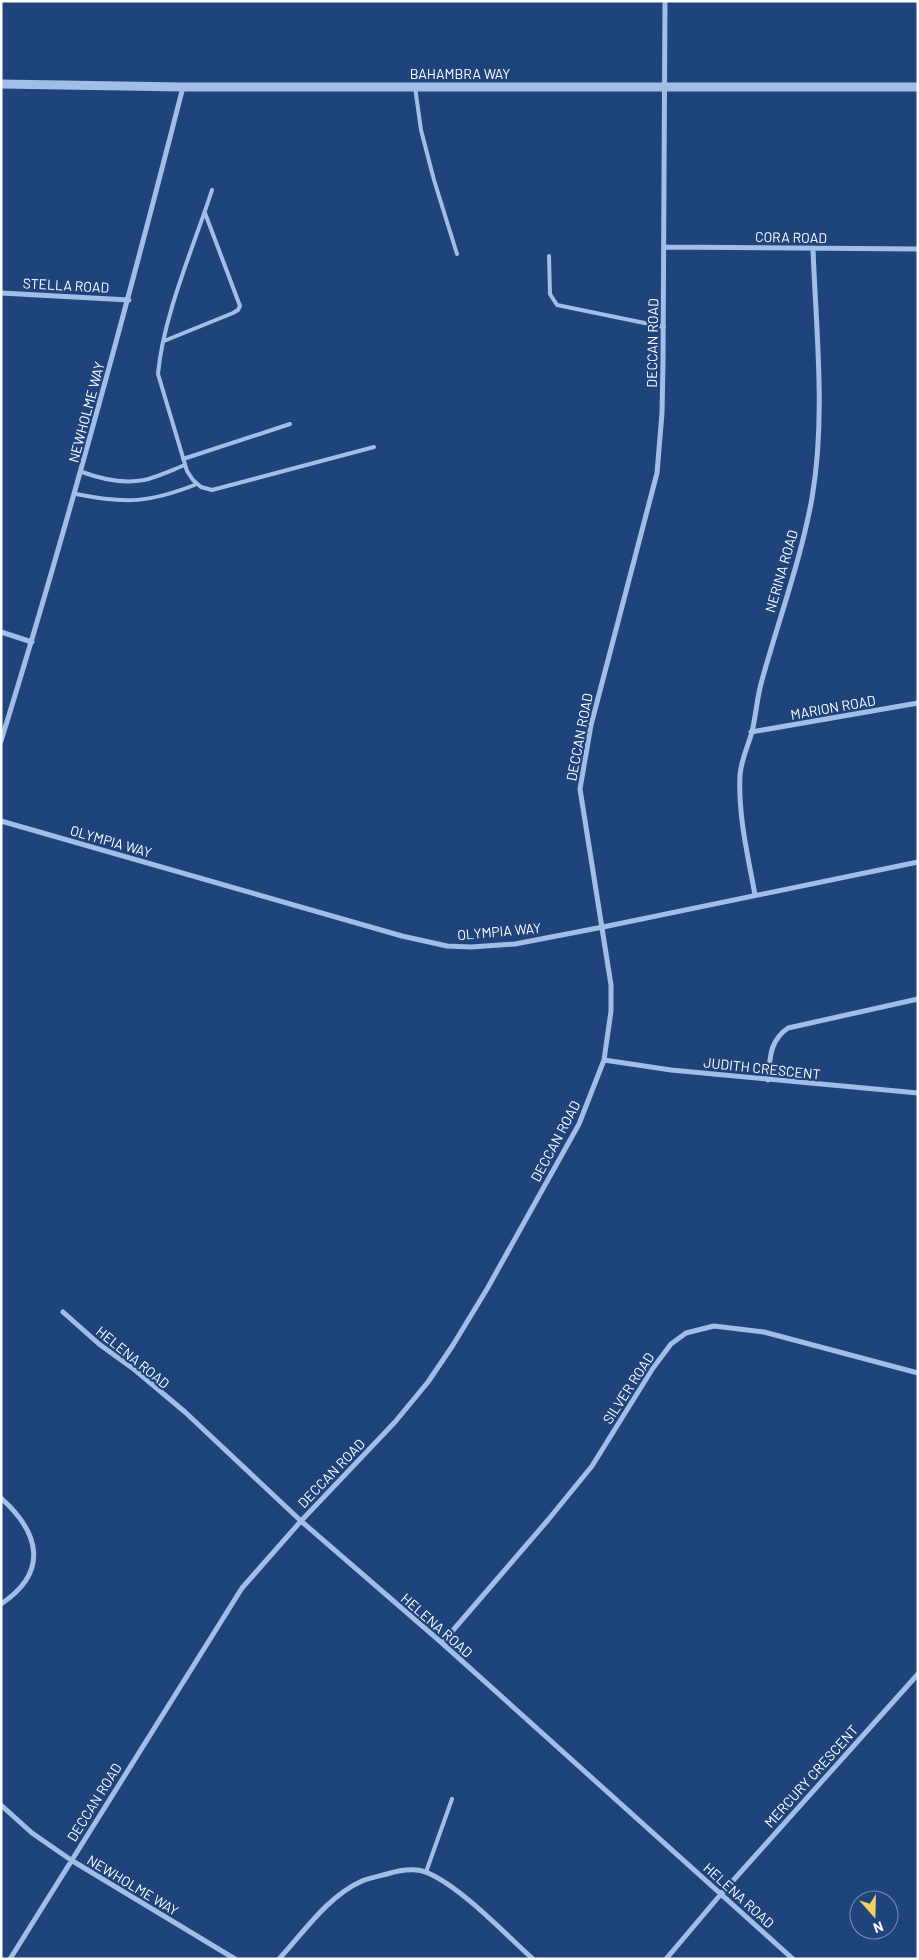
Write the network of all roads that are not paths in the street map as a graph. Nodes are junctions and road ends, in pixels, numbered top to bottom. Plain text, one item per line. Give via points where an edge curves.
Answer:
1 (665, 1) edge
2 (1, 84) edge
3 (183, 87) junction
4 (415, 87) junction
5 (666, 87) junction
6 (918, 87) edge
7 (212, 190) dead end
8 (205, 213) junction
9 (664, 247) junction
10 (813, 248) junction
11 (918, 249) edge
12 (457, 254) dead end
13 (549, 256) dead end
14 (1, 293) edge
15 (129, 300) junction
16 (664, 327) junction
17 (164, 341) junction
18 (290, 424) dead end
19 (374, 447) dead end
20 (184, 459) junction
21 (185, 465) junction
22 (82, 472) junction
23 (197, 484) junction
24 (76, 494) junction
25 (1, 632) edge
26 (32, 642) junction
27 (918, 703) edge
28 (751, 732) junction
29 (1, 741) edge
30 (1, 821) edge
31 (918, 862) edge
32 (755, 895) junction
33 (603, 927) junction
34 (918, 1000) edge
35 (604, 1060) junction
36 (768, 1080) junction
37 (918, 1093) edge
38 (63, 1312) dead end
39 (918, 1372) edge
40 (1, 1498) edge
41 (301, 1522) junction
42 (1, 1604) edge
43 (442, 1643) junction
44 (918, 1674) edge
45 (452, 1799) dead end
46 (1, 1804) edge
47 (71, 1860) junction
48 (426, 1872) junction
49 (721, 1894) junction
50 (10, 1959) edge
51 (235, 1959) edge
52 (280, 1959) edge
53 (533, 1959) edge
54 (666, 1959) edge
55 (793, 1959) edge

1 - 5 street, DECCAN ROAD
2 - 3 street, BAHAMBRA WAY
3 - 4 street, BAHAMBRA WAY
3 - 15 street, NEWHOLME WAY
4 - 5 street, BAHAMBRA WAY
4 - 12 lane via 421,130
5 - 6 street, BAHAMBRA WAY
5 - 9 street, DECCAN ROAD
7 - 8 lane
8 - 17 lane
8 - 17 lane via 240,306 233,313
9 - 10 street, CORA ROAD
9 - 16 street, DECCAN ROAD
10 - 11 street, CORA ROAD
10 - 28 street, NERINA ROAD via 819,409 812,497 761,683
13 - 16 lane via 550,294 557,305
14 - 15 street, STELLA ROAD
15 - 22 street, NEWHOLME WAY
16 - 33 street, DECCAN ROAD via 657,473 596,706 580,789
17 - 20 lane via 158,374
18 - 20 lane
19 - 23 lane via 212,490
20 - 21 lane
21 - 22 lane via 145,480 131,481 98,478
21 - 23 lane
22 - 24 street, NEWHOLME WAY
23 - 24 lane via 152,499 124,501
24 - 26 street, NEWHOLME WAY
25 - 26 street
26 - 29 street, NEWHOLME WAY
27 - 28 street, MARION ROAD
28 - 32 street, NERINA ROAD via 743,756 739,790
30 - 33 street, OLYMPIA WAY via 402,936 447,946 471,948 515,944
31 - 32 street, OLYMPIA WAY
32 - 33 street, OLYMPIA WAY
33 - 35 street, DECCAN ROAD via 612,985
34 - 36 street via 788,1028 778,1034 774,1042
35 - 36 street, JUDITH CRESCENT
35 - 41 street, DECCAN ROAD via 579,1124 453,1345 395,1422
36 - 37 street, JUDITH CRESCENT
38 - 41 street, HELENA ROAD via 98,1344 185,1412
39 - 43 street, SILVER ROAD via 764,1332 714,1326 686,1333 671,1344 653,1368 592,1466
40 - 42 street via 25,1523 34,1554 34,1564 22,1587
41 - 43 street, HELENA ROAD
41 - 47 street, DECCAN ROAD via 242,1588
43 - 49 street, HELENA ROAD
44 - 49 street, MERCURY CRESCENT
45 - 48 lane
46 - 47 street, NEWHOLME WAY via 32,1834
47 - 50 street, DECCAN ROAD
47 - 51 street, NEWHOLME WAY
48 - 52 street via 412,1869 394,1872 363,1880 351,1887 324,1910
48 - 53 street via 461,1894
49 - 54 street, MERCURY CRESCENT
49 - 55 street, HELENA ROAD

